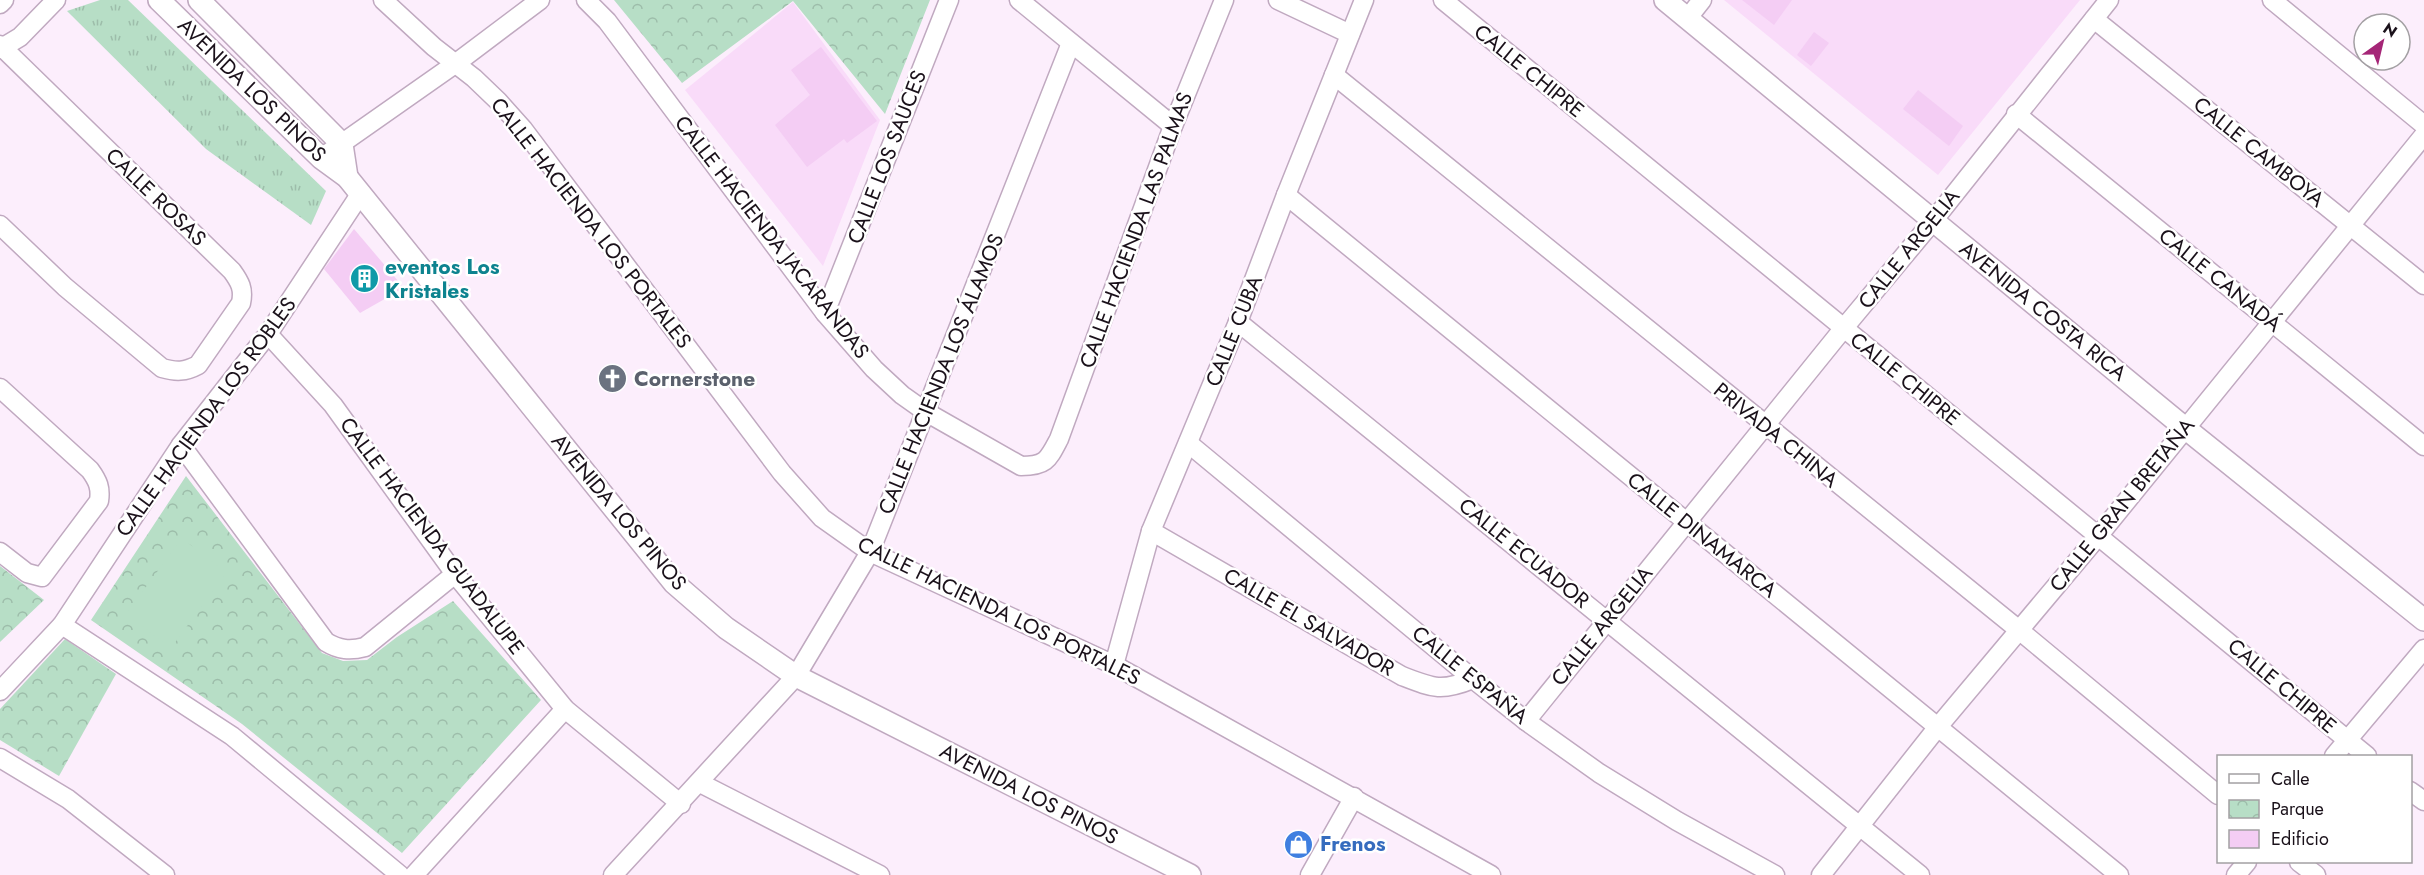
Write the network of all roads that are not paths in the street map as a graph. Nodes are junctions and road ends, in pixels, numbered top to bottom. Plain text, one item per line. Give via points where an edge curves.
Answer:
1 (4, 0) edge
2 (159, 0) edge
3 (199, 0) edge
4 (383, 0) edge
5 (540, 0) edge
6 (586, 0) edge
7 (948, 0) edge
8 (1019, 0) edge
9 (1278, 0) edge
10 (1364, 0) edge
11 (1443, 0) edge
12 (1665, 0) edge
13 (1701, 0) edge
14 (2109, 0) edge
15 (2272, 0) edge
16 (54, 1) edge
17 (1222, 1) edge
18 (0, 4) edge
19 (1687, 19) junction
20 (2094, 19) junction
21 (1350, 34) junction
22 (1071, 44) junction
23 (1, 48) edge
24 (454, 64) junction
25 (1334, 75) junction
26 (2016, 114) junction
27 (2424, 124) edge
28 (1173, 126) junction
29 (2424, 135) edge
30 (342, 144) junction
31 (321, 158) junction
32 (347, 177) junction
33 (361, 193) junction
34 (1286, 195) junction
35 (1933, 221) junction
36 (0, 225) edge
37 (2350, 225) junction
38 (2424, 285) edge
39 (825, 313) junction
40 (1238, 322) junction
41 (2272, 322) junction
42 (1843, 329) junction
43 (268, 334) junction
44 (0, 388) edge
45 (926, 412) junction
46 (1765, 426) junction
47 (2186, 428) junction
48 (1188, 443) junction
49 (181, 445) junction
50 (2424, 446) edge
51 (1049, 459) joint
52 (1686, 522) junction
53 (1151, 531) junction
54 (2099, 535) junction
55 (0, 552) edge
56 (870, 552) junction
57 (455, 574) junction
58 (1607, 620) junction
59 (2424, 620) edge
60 (62, 625) junction
61 (2019, 630) junction
62 (2424, 649) edge
63 (1113, 665) junction
64 (796, 676) junction
65 (1473, 679) junction
66 (0, 692) edge
67 (565, 709) junction
68 (1526, 721) junction
69 (1937, 728) junction
70 (2347, 741) junction
71 (2335, 755) edge
72 (2366, 755) edge
73 (0, 758) edge
74 (700, 783) junction
75 (2412, 792) edge
76 (2217, 794) edge
77 (1354, 797) junction
78 (2424, 801) edge
79 (681, 804) junction
80 (1860, 825) junction
81 (2245, 863) edge
82 (2301, 863) edge
83 (165, 875) edge
84 (400, 875) edge
85 (414, 875) edge
86 (613, 875) edge
87 (879, 875) edge
88 (1190, 875) edge
89 (1311, 875) edge
90 (1491, 875) edge
91 (1775, 875) edge
92 (1821, 875) edge
93 (1920, 875) edge
94 (2119, 875) edge
95 (2236, 875) edge
96 (2316, 875) edge

1 - 18 street
2 - 31 street, AVENIDA LOS PINOS
3 - 30 street, AVENIDA LOS PINOS
4 - 24 street, CALLE HACIENDA LOS PORTALES
5 - 24 street
6 - 39 street, CALLE HACIENDA JACARANDAS via 607,21
7 - 39 street, CALLE LOS SAUCES
8 - 22 street
9 - 21 street
10 - 21 street, CALLE CUBA
11 - 42 street, CALLE CHIPRE
12 - 19 street, AVENIDA COSTA RICA
13 - 19 street
14 - 20 street, CALLE ARGELIA
15 - 27 street
16 - 23 street via 20,38
17 - 28 street, CALLE HACIENDA LAS PALMAS
19 - 35 street, AVENIDA COSTA RICA
20 - 26 street, CALLE ARGELIA
20 - 37 street, CALLE CAMBOYA
21 - 25 street, CALLE CUBA
22 - 28 street
22 - 45 street, CALLE HACIENDA LOS ÁLAMOS
23 - 36 street, CALLE ROSAS via 232,271 241,283 241,303 198,365 187,371 162,368 65,287
24 - 30 street
24 - 56 street, CALLE HACIENDA LOS PORTALES via 498,101 523,129 782,473 822,518
25 - 34 street, CALLE CUBA
25 - 46 street, PRIVADA CHINA
26 - 35 street, CALLE ARGELIA
26 - 41 street, CALLE CANADÁ
28 - 51 street, CALLE HACIENDA LAS PALMAS
29 - 37 street, CALLE GRAN BRETAÑA
30 - 31 street
30 - 32 street, AVENIDA LOS PINOS
31 - 32 street, AVENIDA LOS PINOS
32 - 33 street, AVENIDA LOS PINOS
33 - 43 street, CALLE HACIENDA LOS ROBLES
33 - 64 street, AVENIDA LOS PINOS via 674,583 726,628
34 - 40 street, CALLE CUBA
34 - 52 street, CALLE DINAMARCA
35 - 42 street, CALLE ARGELIA
35 - 47 street, AVENIDA COSTA RICA
37 - 38 street, CALLE CAMBOYA
37 - 41 street, CALLE GRAN BRETAÑA
39 - 45 street, CALLE HACIENDA JACARANDAS via 874,369
40 - 48 street, CALLE CUBA
40 - 58 street, CALLE ECUADOR
41 - 47 street, CALLE GRAN BRETAÑA
41 - 50 street, CALLE CANADÁ
42 - 46 street, CALLE ARGELIA
42 - 54 street, CALLE CHIPRE
43 - 49 street, CALLE HACIENDA LOS ROBLES
43 - 57 street, CALLE HACIENDA GUADALUPE via 333,405
44 - 55 street via 90,470 100,490 99,501 42,577 27,573
45 - 51 street, CALLE HACIENDA JACARANDAS via 1021,466 1036,466
45 - 56 street, CALLE HACIENDA LOS ÁLAMOS
46 - 52 street, CALLE ARGELIA
46 - 61 street, PRIVADA CHINA
47 - 54 street, CALLE GRAN BRETAÑA
47 - 59 street, AVENIDA COSTA RICA
48 - 53 street, CALLE CUBA
48 - 65 street, CALLE ESPAÑA
49 - 57 street via 332,646 354,651 365,647
49 - 60 street, CALLE HACIENDA LOS ROBLES
52 - 58 street, CALLE ARGELIA
52 - 69 street, CALLE DINAMARCA
53 - 63 street, CALLE CUBA
53 - 65 street, CALLE EL SALVADOR via 1402,676 1429,687 1451,688
54 - 61 street, CALLE GRAN BRETAÑA
54 - 70 street, CALLE CHIPRE
56 - 63 street, CALLE HACIENDA LOS PORTALES
56 - 64 street, CALLE HACIENDA LOS ÁLAMOS
57 - 67 street, CALLE HACIENDA GUADALUPE
58 - 68 street, CALLE ARGELIA
58 - 80 street, CALLE ECUADOR
60 - 66 street, CALLE HACIENDA LOS ROBLES
60 - 84 street via 232,736
61 - 69 street, CALLE GRAN BRETAÑA
61 - 76 street, PRIVADA CHINA
62 - 70 street
63 - 77 street, CALLE HACIENDA LOS PORTALES
64 - 74 street, CALLE HACIENDA LOS ÁLAMOS
64 - 88 street, AVENIDA LOS PINOS
65 - 68 street, CALLE ESPAÑA
67 - 79 street, CALLE HACIENDA GUADALUPE
67 - 85 street
68 - 91 street, CALLE ESPAÑA via 1599,773
69 - 80 street, CALLE GRAN BRETAÑA
69 - 94 street, CALLE DINAMARCA
70 - 71 street
70 - 72 street, CALLE CHIPRE
73 - 83 street via 68,799
74 - 79 street, CALLE HACIENDA LOS ÁLAMOS
74 - 87 street
75 - 78 street
77 - 89 street
77 - 90 street, CALLE HACIENDA LOS PORTALES
79 - 86 street, CALLE HACIENDA LOS ÁLAMOS
80 - 92 street, CALLE GRAN BRETAÑA
80 - 93 street, CALLE ECUADOR
81 - 95 street
82 - 96 street

